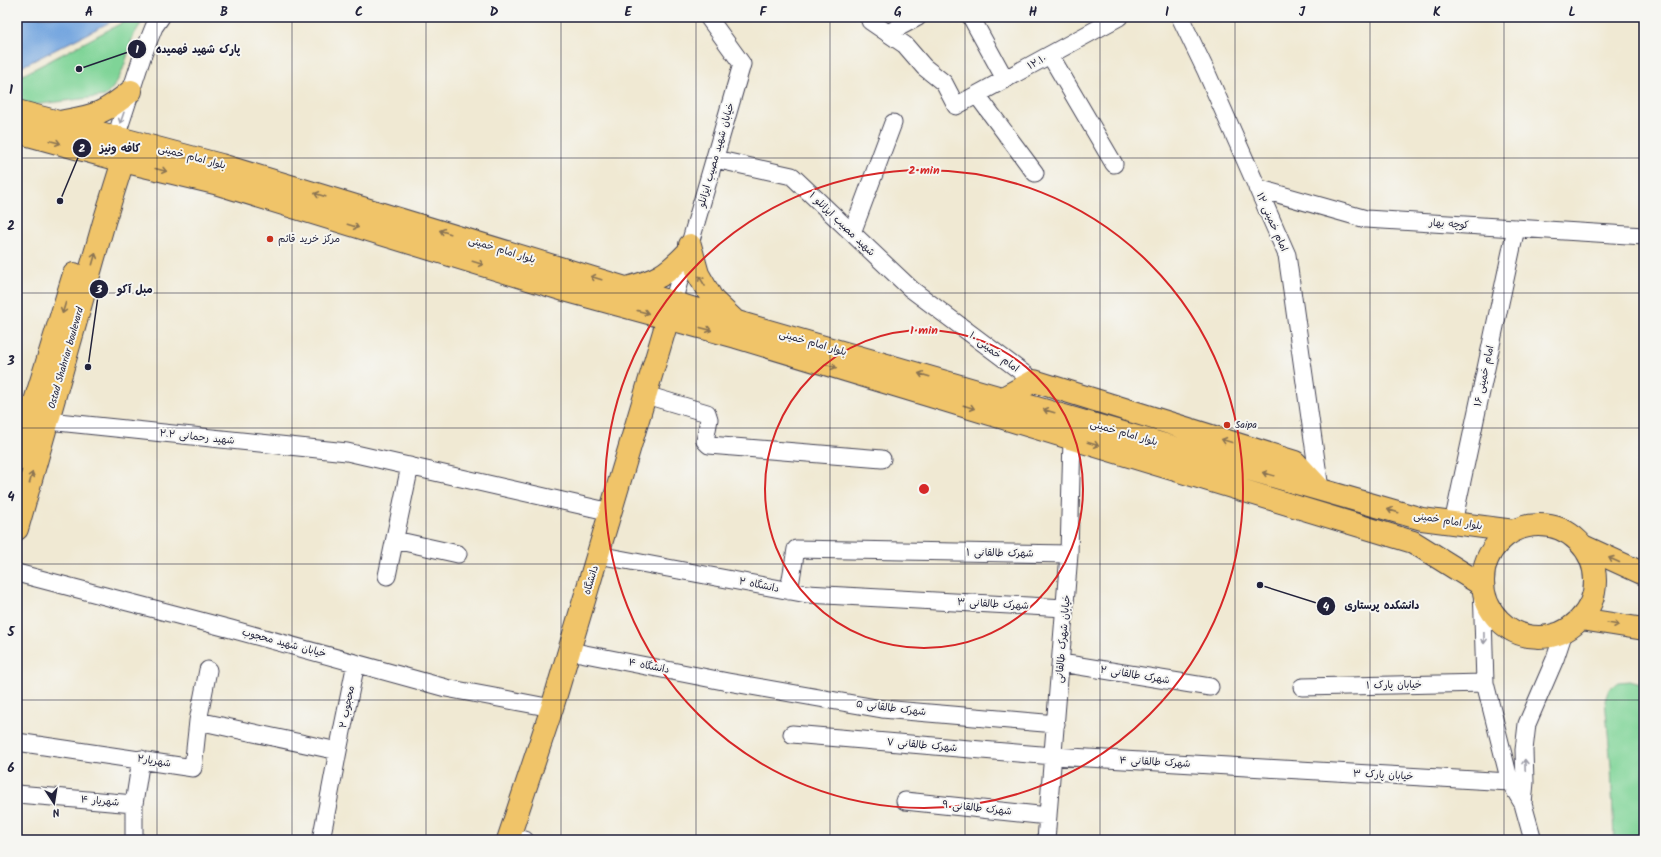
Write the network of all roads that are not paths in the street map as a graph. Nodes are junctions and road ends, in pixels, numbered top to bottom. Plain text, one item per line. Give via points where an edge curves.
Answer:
1 (161, 17) edge
2 (708, 17) edge
3 (918, 17) edge
4 (971, 17) edge
5 (1119, 17) edge
6 (1180, 17) edge
7 (870, 21) dead end
8 (888, 33) junction
9 (1050, 55) junction
10 (1005, 79) junction
11 (131, 91) junction
12 (978, 94) junction
13 (17, 111) edge
14 (60, 122) junction
15 (893, 123) dead end
16 (17, 132) edge
17 (120, 149) junction
18 (714, 159) junction
19 (1114, 164) dead end
20 (1035, 173) dead end
21 (1257, 188) junction
22 (1516, 228) junction
23 (852, 233) junction
24 (1644, 236) edge
25 (688, 249) junction
26 (626, 288) junction
27 (671, 310) junction
28 (736, 321) junction
29 (954, 322) joint
30 (1034, 381) junction
31 (646, 395) junction
32 (1003, 398) junction
33 (1098, 401) junction
34 (48, 421) junction
35 (1079, 426) junction
36 (882, 459) dead end
37 (17, 460) edge
38 (410, 466) junction
39 (1320, 489) junction
40 (611, 512) junction
41 (1453, 523) junction
42 (17, 529) edge
43 (1514, 531) junction
44 (395, 540) junction
45 (1583, 546) junction
46 (458, 554) dead end
47 (598, 554) junction
48 (1070, 554) junction
49 (17, 573) edge
50 (1644, 574) edge
51 (387, 576) dead end
52 (1482, 585) junction
53 (789, 591) junction
54 (921, 600) joint
55 (1065, 608) junction
56 (1581, 619) junction
57 (1644, 629) edge
58 (1564, 632) junction
59 (570, 650) junction
60 (356, 663) junction
61 (1061, 663) junction
62 (208, 670) dead end
63 (728, 682) joint
64 (1485, 682) junction
65 (1302, 687) dead end
66 (1210, 688) dead end
67 (552, 708) junction
68 (198, 721) junction
69 (1056, 724) junction
70 (792, 734) dead end
71 (17, 742) edge
72 (338, 751) junction
73 (1053, 756) junction
74 (141, 759) junction
75 (1257, 768) joint
76 (1510, 782) junction
77 (17, 794) edge
78 (905, 801) dead end
79 (134, 804) junction
80 (1523, 804) junction
81 (1048, 816) junction
82 (514, 839) edge
83 (134, 840) edge
84 (322, 840) edge
85 (1046, 840) edge
86 (1533, 840) edge

1 - 11 street via 154,27
2 - 18 street, خیابان شهید مصیب ایزانلو via 742,64
3 - 8 street
4 - 10 street
5 - 9 street, ۱۲.۱۰
6 - 21 street, امام خمینی ۱۲
7 - 8 street
8 - 12 street, ۱۲.۱۰ via 905,45 924,67 944,83 956,106
9 - 10 street, ۱۲.۱۰
9 - 19 street
10 - 12 street, ۱۲.۱۰
11 - 14 main road via 112,107 85,117
11 -> 17 street
12 - 20 street
13 - 14 main road
14 - 17 main road
15 - 23 street
16 -> 17 main road
26 -> 17 main road, بلوار امام خمینی via 221,165
17 -> 27 main road, بلوار امام خمینی via 215,183 564,290
34 -> 17 main road, Ostad Shahriar boulevard via 104,222
17 -> 37 main road, Ostad Shahriar boulevard
18 - 23 street, شهید مصیب ایزانلو ۱ via 792,176
18 - 25 street, خیابان شهید مصیب ایزانلو
21 - 22 street, کوچه بهار via 1366,219
21 - 39 street, امام خمینی ۱۲ via 1287,255
22 - 24 street, کوچه بهار
22 - 41 street, امام خمینی ۱۶
23 - 29 street, شهید مصیب ایزانلو ۱ via 911,289
25 - 26 main road via 671,270 650,282
25 - 27 street, خیابان شهید مصیب ایزانلو
28 -> 25 main road via 713,300 698,274
26 - 27 main road, بلوار امام خمینی
27 - 28 main road, بلوار امام خمینی
27 - 31 main road, دانشگاه
27 -> 35 main road, بلوار امام خمینی via 736,337
32 -> 28 main road, بلوار امام خمینی
29 - 30 street, امام خمینی ۱۰
30 - 32 main road
30 - 33 main road
31 - 36 street via 707,413 705,441 709,445
31 - 40 main road, دانشگاه
35 -> 32 main road, بلوار امام خمینی
33 - 35 main road
39 -> 33 main road via 1296,462
34 - 38 street, شهید رحمانی ۲.۲ via 348,452
42 -> 34 main road, Ostad Shahriar boulevard
39 -> 35 main road, بلوار امام خمینی
35 - 48 street, خیابان شهرک طالقانی
35 -> 52 main road, بلوار امام خمینی via 1413,542
38 - 40 street, شهید رحمانی ۲.۲
38 - 44 street
41 -> 39 main road, بلوار امام خمینی via 1422,519
40 - 47 main road, دانشگاه
41 - 43 main road, بلوار امام خمینی
43 - 45 main road via 1532,526 1551,527 1569,534
43 - 52 main road via 1496,544 1485,563
44 - 46 street
44 - 51 street
50 -> 45 main road
45 - 56 main road via 1593,564 1596,583 1592,602
47 - 53 street, دانشگاه ۲
47 - 59 main road, دانشگاه
48 - 53 street, شهرک طالقانی ۱ via 796,549
48 - 55 street, خیابان شهرک طالقانی
49 - 60 street, خیابان شهید محجوب
52 - 58 main road via 1488,607 1502,624 1521,635 1542,638
52 -> 64 street
53 - 54 street, دانشگاه ۲
54 - 55 street, شهرک طالقانی ۳
55 - 61 street, خیابان شهرک طالقانی
56 -> 57 main road
56 - 58 main road
80 -> 58 street via 1524,750 1528,724
59 - 63 street, دانشگاه ۴
59 - 67 main road, دانشگاه
60 - 67 street, خیابان شهید محجوب via 446,688
60 - 72 street, محجوب ۲
61 - 66 street, شهرک طالقانی ۲
61 - 69 street, خیابان شهرک طالقانی
62 - 68 street, شهریار۲
63 - 69 street, شهرک طالقانی ۵ via 882,709
64 - 65 street, خیابان پارک ۱
64 - 76 street
67 - 82 main road, دانشگاه
68 - 72 street
68 - 74 street, شهریار۲ via 193,768
69 - 73 street, خیابان شهرک طالقانی
70 - 73 street, شهرک طالقانی ۷
71 - 74 street, شهریار۲
72 - 84 street, محجوب ۲
73 - 75 street, شهرک طالقانی ۴
73 - 81 street, خیابان شهرک طالقانی
74 - 79 street
75 - 76 street, خیابان پارک ۳
76 - 80 street
77 - 79 street, شهریار ۴
78 - 81 street, شهرک طالقانی ۹
79 - 83 street
80 - 86 street
81 - 85 street, خیابان شهرک طالقانی

